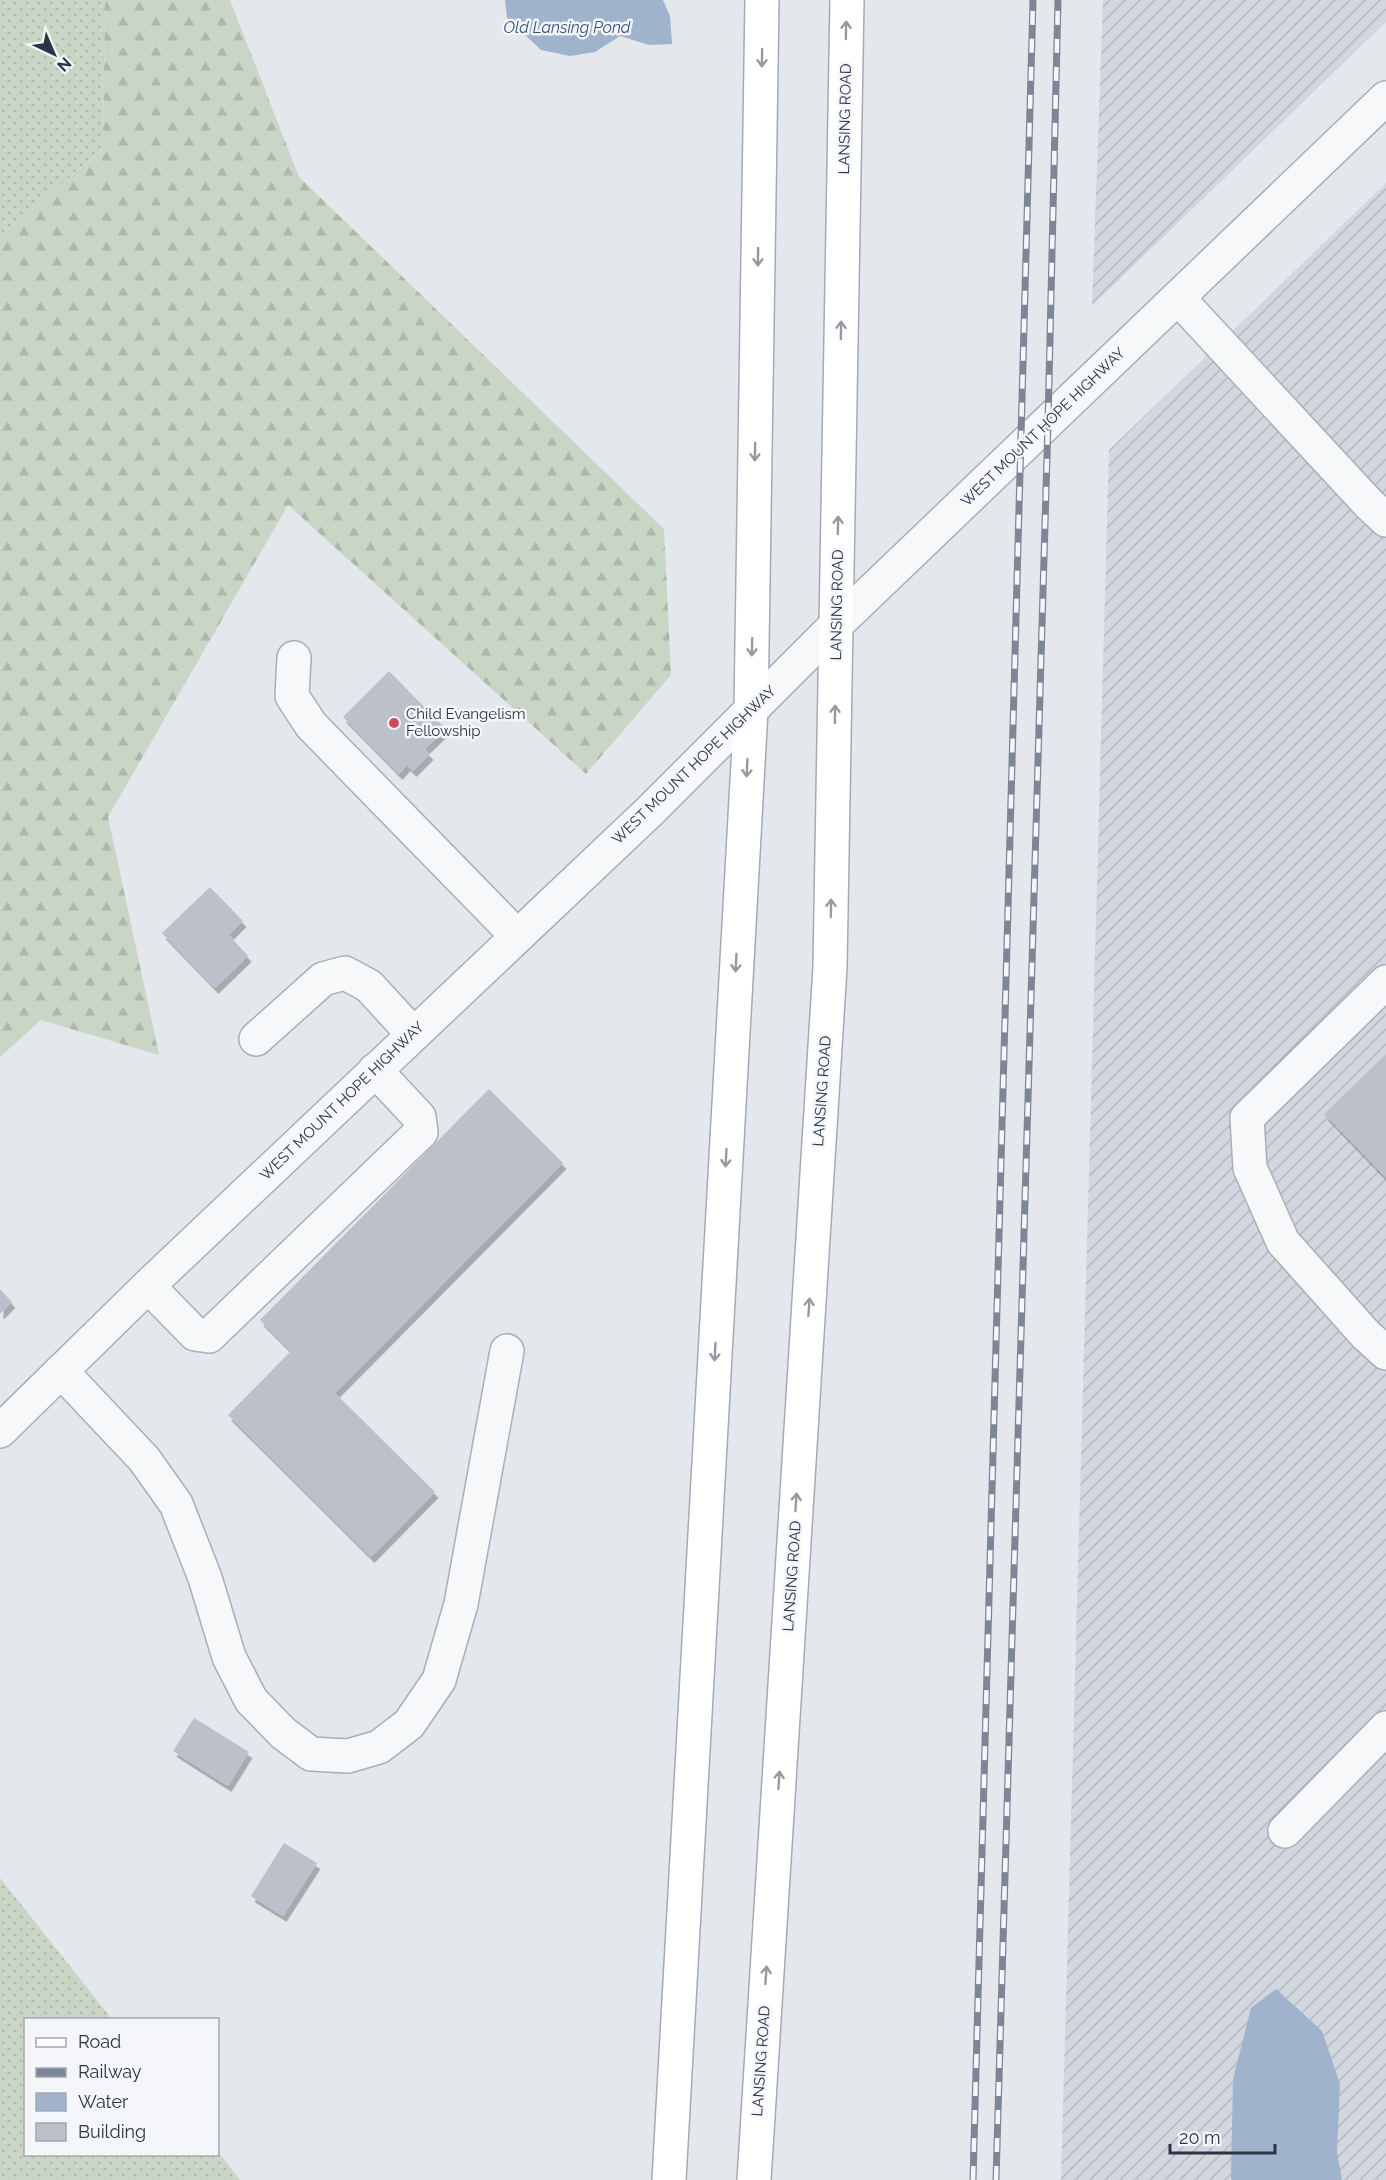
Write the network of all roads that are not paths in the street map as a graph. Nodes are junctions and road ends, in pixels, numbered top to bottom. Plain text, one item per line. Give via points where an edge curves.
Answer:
1 (762, 0) edge
2 (847, 0) edge
3 (1386, 98) edge
4 (1178, 298) junction
5 (1386, 520) edge
6 (836, 625) junction
7 (294, 658) dead end
8 (750, 710) junction
9 (517, 936) junction
10 (1386, 982) edge
11 (412, 1034) junction
12 (256, 1040) dead end
13 (375, 1070) junction
14 (148, 1286) junction
15 (507, 1351) dead end
16 (1386, 1353) edge
17 (61, 1371) junction
18 (0, 1431) edge
19 (1386, 1728) edge
20 (1285, 1832) dead end
21 (669, 2180) edge
22 (754, 2180) edge

1 -> 8 main road
6 -> 2 main road, LANSING ROAD
3 - 4 street, WEST MOUNT HOPE HIGHWAY
4 - 5 street
4 - 6 street, WEST MOUNT HOPE HIGHWAY
6 - 8 street, WEST MOUNT HOPE HIGHWAY
22 -> 6 main road, LANSING ROAD via 830,967
7 - 9 street via 292,696 311,725
8 - 9 street, WEST MOUNT HOPE HIGHWAY
8 -> 21 main road
9 - 11 street, WEST MOUNT HOPE HIGHWAY
10 - 16 street via 1248,1118 1250,1168 1283,1242
11 - 12 street via 369,986 345,973 324,979
11 - 13 street, WEST MOUNT HOPE HIGHWAY
13 - 14 street, WEST MOUNT HOPE HIGHWAY
13 - 14 street via 419,1117 421,1132 209,1336 195,1334
14 - 17 street, WEST MOUNT HOPE HIGHWAY
15 - 17 street via 461,1604 439,1680 410,1724 379,1747 348,1756 312,1754 251,1700 229,1657 205,1578 176,1504 144,1459
17 - 18 street, WEST MOUNT HOPE HIGHWAY
19 - 20 street

